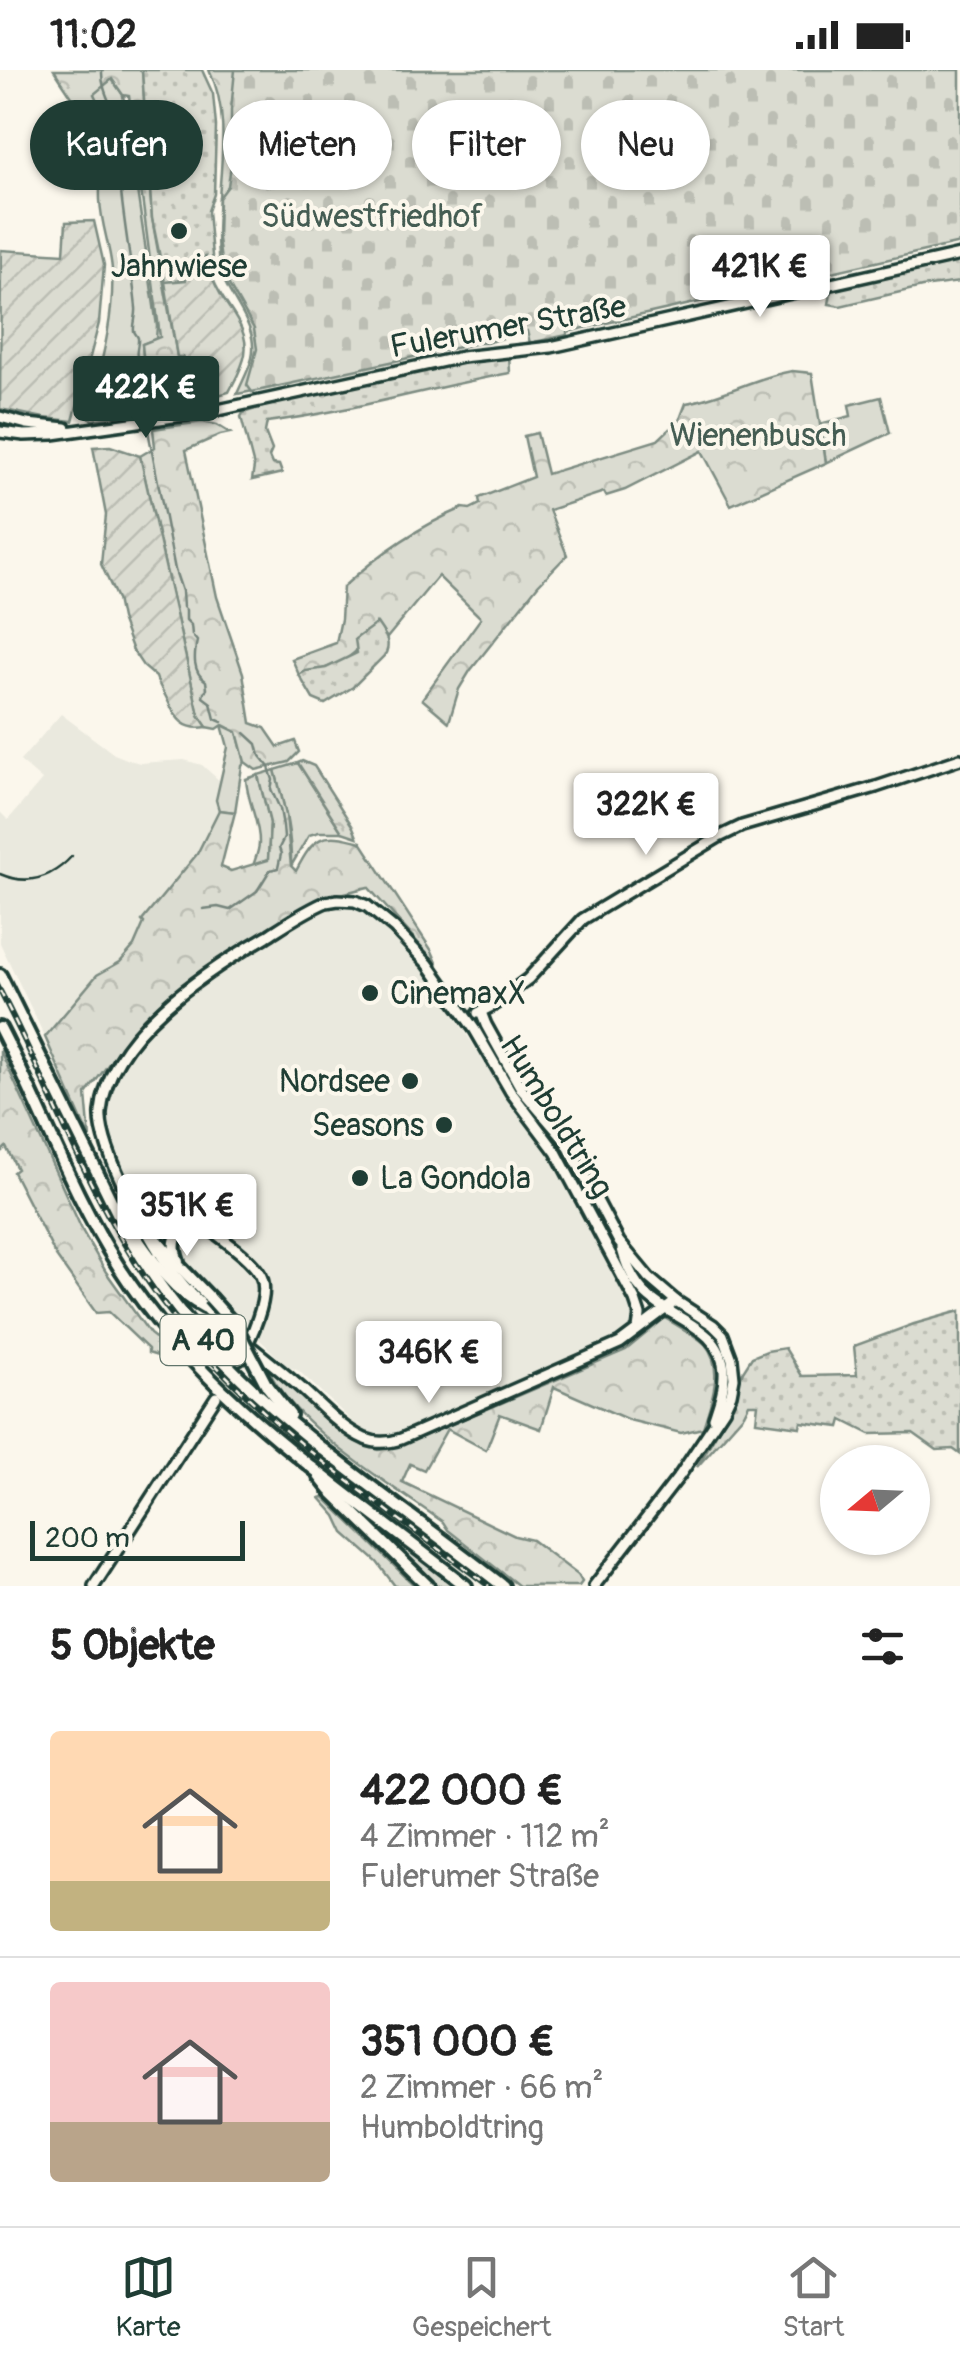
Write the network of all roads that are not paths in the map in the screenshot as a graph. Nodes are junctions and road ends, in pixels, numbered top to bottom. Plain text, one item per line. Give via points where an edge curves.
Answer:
1 (960, 255) edge
2 (0, 418) edge
3 (78, 430) junction
4 (0, 432) edge
5 (960, 759) edge
6 (0, 975) edge
7 (481, 1012) junction
8 (466, 1017) junction
9 (0, 1028) edge
10 (113, 1208) junction
11 (194, 1220) joint
12 (146, 1227) junction
13 (620, 1242) junction
14 (609, 1252) junction
15 (180, 1268) junction
16 (630, 1272) junction
17 (676, 1301) junction
18 (207, 1303) junction
19 (666, 1309) junction
20 (638, 1329) junction
21 (247, 1344) junction
22 (239, 1359) tunnel mouth
23 (216, 1396) tunnel mouth
24 (712, 1428) junction
25 (322, 1448) junction
26 (310, 1464) junction
27 (596, 1585) edge
28 (94, 1586) edge
29 (428, 1586) edge
30 (466, 1586) edge
31 (503, 1586) edge

1 - 3 street, Fulerumer Straße via 551,347 462,357 234,407
2 - 3 street
3 - 4 street
5 - 7 street via 719,838 583,920 528,979
6 - 10 highway, A 40
7 - 8 street
7 - 13 street via 522,1090 565,1140
8 - 12 street, Humboldtring via 408,941 355,901 316,907 213,968 144,1028 117,1063 104,1095 104,1143
8 - 14 street, Humboldtring via 556,1152
9 - 26 highway, A 40 via 96,1230 128,1280 204,1372
10 - 18 highway via 164,1274 192,1301
10 - 25 highway, A 40 via 198,1335
11 - 15 highway via 182,1224 174,1241
11 - 21 street via 262,1277 264,1296
12 - 15 highway
12 - 18 street, Humboldtring via 170,1268
13 - 16 street
13 - 17 street
14 - 16 street, Humboldtring
14 - 20 street, Humboldtring via 640,1315
15 - 18 highway
16 - 19 street, Humboldtring
17 - 19 street, Humboldtring
17 - 24 street via 723,1336 732,1359 731,1394
18 - 21 street, Humboldtring
18 - 25 highway, bridge via 236,1327 281,1406
19 - 20 street, Humboldtring
19 - 24 street, Humboldtring via 707,1334 720,1354 722,1390
20 - 21 street, Humboldtring via 620,1344 381,1443 348,1429
21 - 22 street
23 - 28 street
24 - 27 street
25 - 31 highway, A 40
26 - 29 highway
26 - 30 highway, A 40

